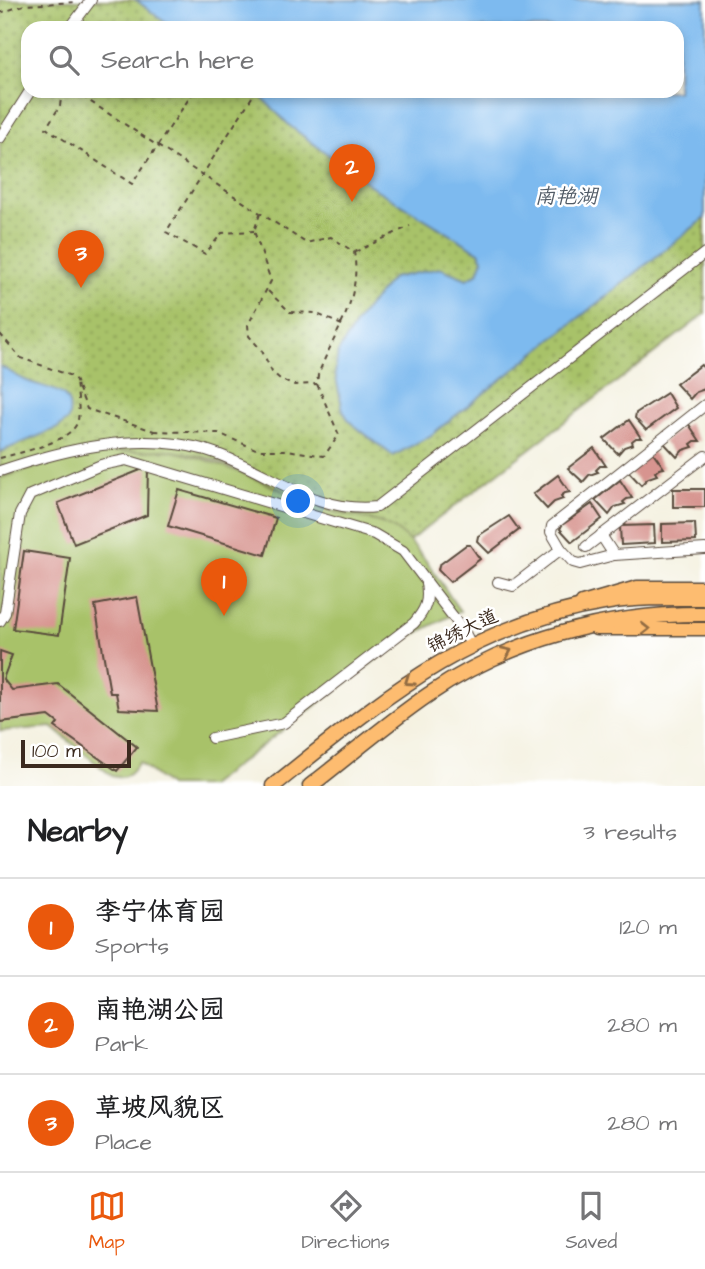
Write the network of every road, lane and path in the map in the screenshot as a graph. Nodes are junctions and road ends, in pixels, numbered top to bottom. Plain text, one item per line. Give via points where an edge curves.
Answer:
1 (91, 0) edge
2 (0, 13) edge
3 (74, 21) edge
4 (26, 98) edge
5 (61, 98) edge
6 (84, 98) edge
7 (189, 98) edge
8 (251, 98) edge
9 (0, 138) edge
10 (156, 148) junction
11 (202, 176) junction
12 (260, 214) junction
13 (410, 226) dead end
14 (254, 231) junction
15 (354, 252) junction
16 (705, 253) edge
17 (268, 290) junction
18 (343, 326) junction
19 (0, 334) edge
20 (76, 380) junction
21 (317, 384) junction
22 (705, 405) edge
23 (154, 431) junction
24 (151, 443) junction
25 (705, 456) edge
26 (0, 458) edge
27 (0, 471) edge
28 (601, 536) junction
29 (586, 547) dead end
30 (561, 549) junction
31 (705, 549) edge
32 (614, 555) junction
33 (425, 579) junction
34 (498, 582) dead end
35 (705, 587) edge
36 (705, 598) edge
37 (555, 612) junction
38 (705, 614) edge
39 (0, 621) edge
40 (585, 629) junction
41 (705, 629) edge
42 (471, 645) junction
43 (212, 738) dead end
44 (273, 786) edge
45 (310, 786) edge

1 - 2 path via 24,5
1 - 3 lane
4 - 9 lane
5 - 10 path via 46,128 132,184
6 - 10 path
7 - 10 path
8 - 11 path
10 - 11 path
11 - 12 path
11 - 14 path via 166,232 205,254 222,233
12 - 14 path
12 - 15 path via 306,243 331,237
13 - 15 path
14 - 17 path via 271,276
15 - 18 path via 355,286
16 - 24 lane via 377,507 343,509 207,451
17 - 18 path via 290,312 325,315
17 - 21 path via 248,325 249,336 280,379 292,385
18 - 21 path via 325,356
19 - 20 path via 21,358 61,370
20 - 23 path via 87,409
20 - 26 path via 78,421 71,430 44,446
21 - 23 path via 339,435 324,456 258,450 218,433
22 - 30 lane via 552,526
23 - 24 path
24 - 27 lane via 76,449
25 - 28 lane
28 - 29 lane
28 - 32 lane
30 - 32 lane via 577,564
30 - 34 lane via 513,586
31 - 32 lane
33 - 39 lane via 403,551 374,534 140,462 115,461 42,489 24,502
33 - 42 lane
33 - 43 lane via 425,610 414,623 284,723
35 - 37 main road via 637,587
36 - 37 highway, 锦绣大道 via 611,601
37 - 42 highway, 锦绣大道
38 - 40 highway, 锦绣大道 via 627,617
40 -> 41 main road
45 -> 40 highway, 锦绣大道 via 428,694 474,667 523,645
42 -> 44 highway, 锦绣大道 via 422,671

